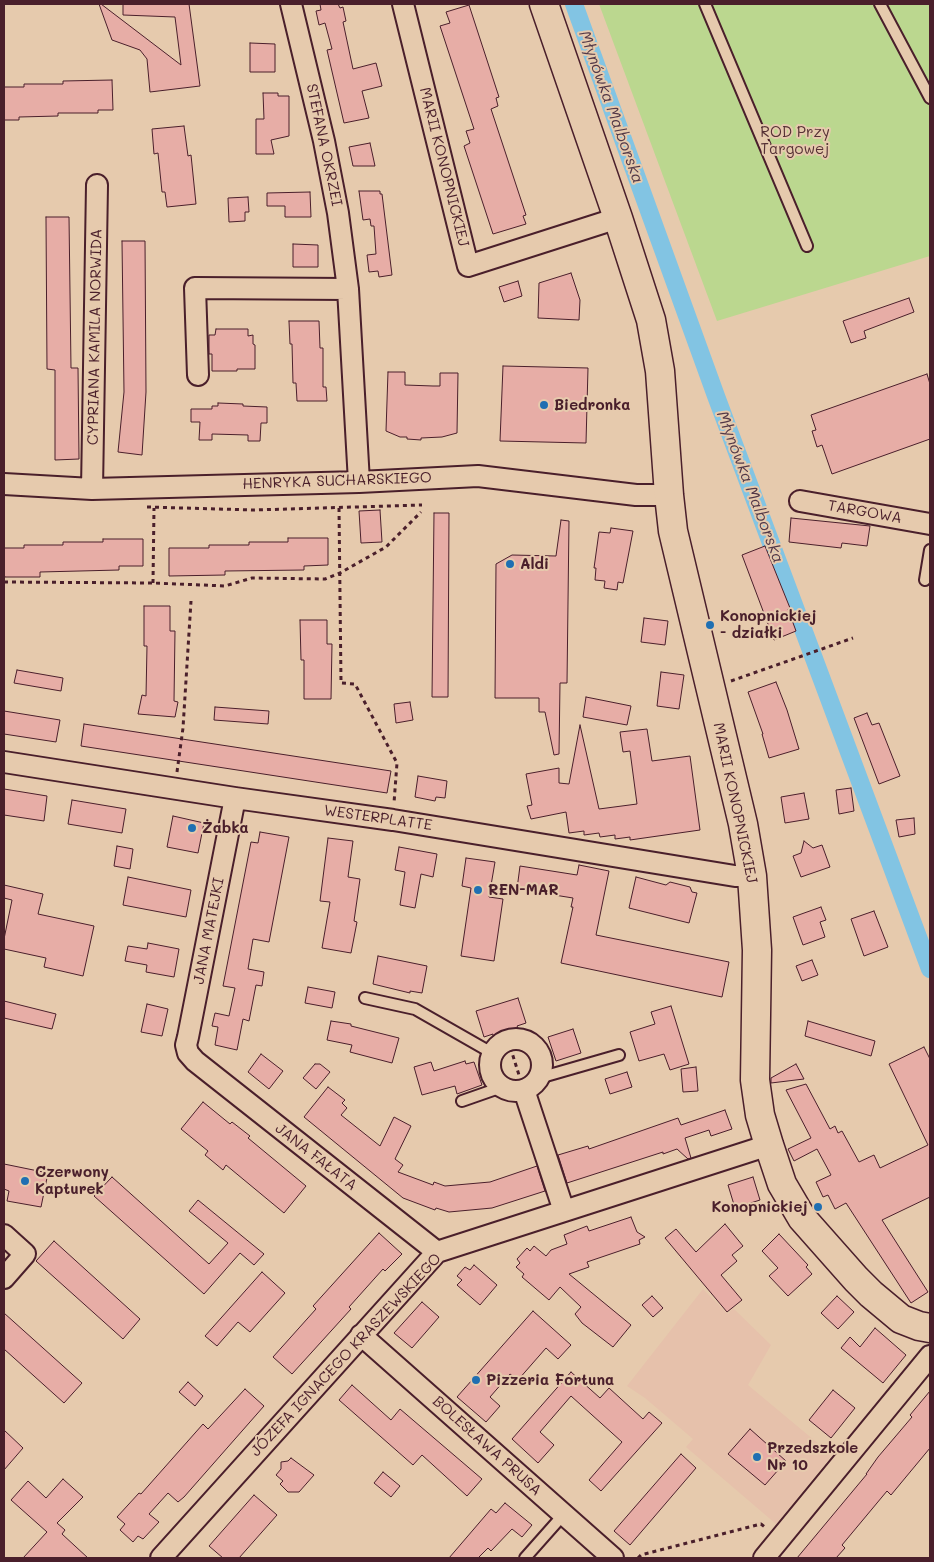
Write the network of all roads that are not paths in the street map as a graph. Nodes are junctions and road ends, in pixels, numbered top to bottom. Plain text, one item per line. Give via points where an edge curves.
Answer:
1 (291, 4) edge
2 (404, 4) edge
3 (544, 4) edge
4 (705, 4) edge
5 (880, 4) edge
6 (930, 98) edge
7 (97, 185) dead end
8 (618, 218) junction
9 (808, 246) dead end
10 (348, 289) junction
11 (198, 375) dead end
12 (359, 482) junction
13 (4, 484) edge
14 (92, 489) junction
15 (669, 495) junction
16 (800, 501) dead end
17 (930, 524) edge
18 (930, 550) edge
19 (925, 580) dead end
20 (4, 762) edge
21 (235, 798) junction
22 (752, 876) junction
23 (365, 998) dead end
24 (492, 1053) junction
25 (619, 1055) dead end
26 (195, 1061) joint
27 (531, 1084) junction
28 (502, 1087) junction
29 (462, 1101) dead end
30 (769, 1145) junction
31 (564, 1211) junction
32 (4, 1235) edge
33 (437, 1252) junction
34 (4, 1278) edge
35 (930, 1328) edge
36 (361, 1335) junction
37 (930, 1356) edge
38 (564, 1514) junction
39 (161, 1558) edge
40 (525, 1558) edge
41 (613, 1558) edge
42 (764, 1558) edge

1 - 10 street, STEFANA OKRZEI via 331,174
2 - 8 street, MARII KONOPNICKIEJ via 468,266
3 - 8 street, MARII KONOPNICKIEJ
4 - 9 lane
5 - 6 lane
7 - 14 street, CYPRIANA KAMILA NORWIDA
8 - 15 street, MARII KONOPNICKIEJ via 655,338
10 - 11 street via 195,288
10 - 12 street, STEFANA OKRZEI
12 - 14 street, HENRYKA SUCHARSKIEGO
12 - 15 street, HENRYKA SUCHARSKIEGO via 478,476 636,495
13 - 14 street, HENRYKA SUCHARSKIEGO
15 - 22 street, MARII KONOPNICKIEJ via 673,531 743,824
16 - 17 street, TARGOWA
18 - 19 lane
20 - 21 street, WESTERPLATTE
21 - 22 street, WESTERPLATTE via 735,876
21 - 26 street, JANA MATEJKI via 186,1045
22 - 30 street, MARII KONOPNICKIEJ via 757,950 755,1080
23 - 24 lane via 415,1009
24 - 27 street via 499,1044 508,1040 524,1040 537,1048 542,1063
24 - 28 street via 490,1069 494,1080
25 - 27 lane
26 - 33 street, JANA FAŁATA
27 - 28 street via 510,1090
27 - 31 street
28 - 29 lane
30 - 31 street, JÓZEFA IGNACEGO KRASZEWSKIEGO
30 - 35 street, MARII KONOPNICKIEJ via 782,1184 802,1218 871,1294 901,1319
31 - 33 street, JÓZEFA IGNACEGO KRASZEWSKIEGO
32 - 34 street via 25,1254
33 - 36 street, JÓZEFA IGNACEGO KRASZEWSKIEGO
36 - 38 street, BOLESŁAWA PRUSA
36 - 39 street, JÓZEFA IGNACEGO KRASZEWSKIEGO
37 - 42 street
38 - 40 lane
38 - 41 street, BOLESŁAWA PRUSA

